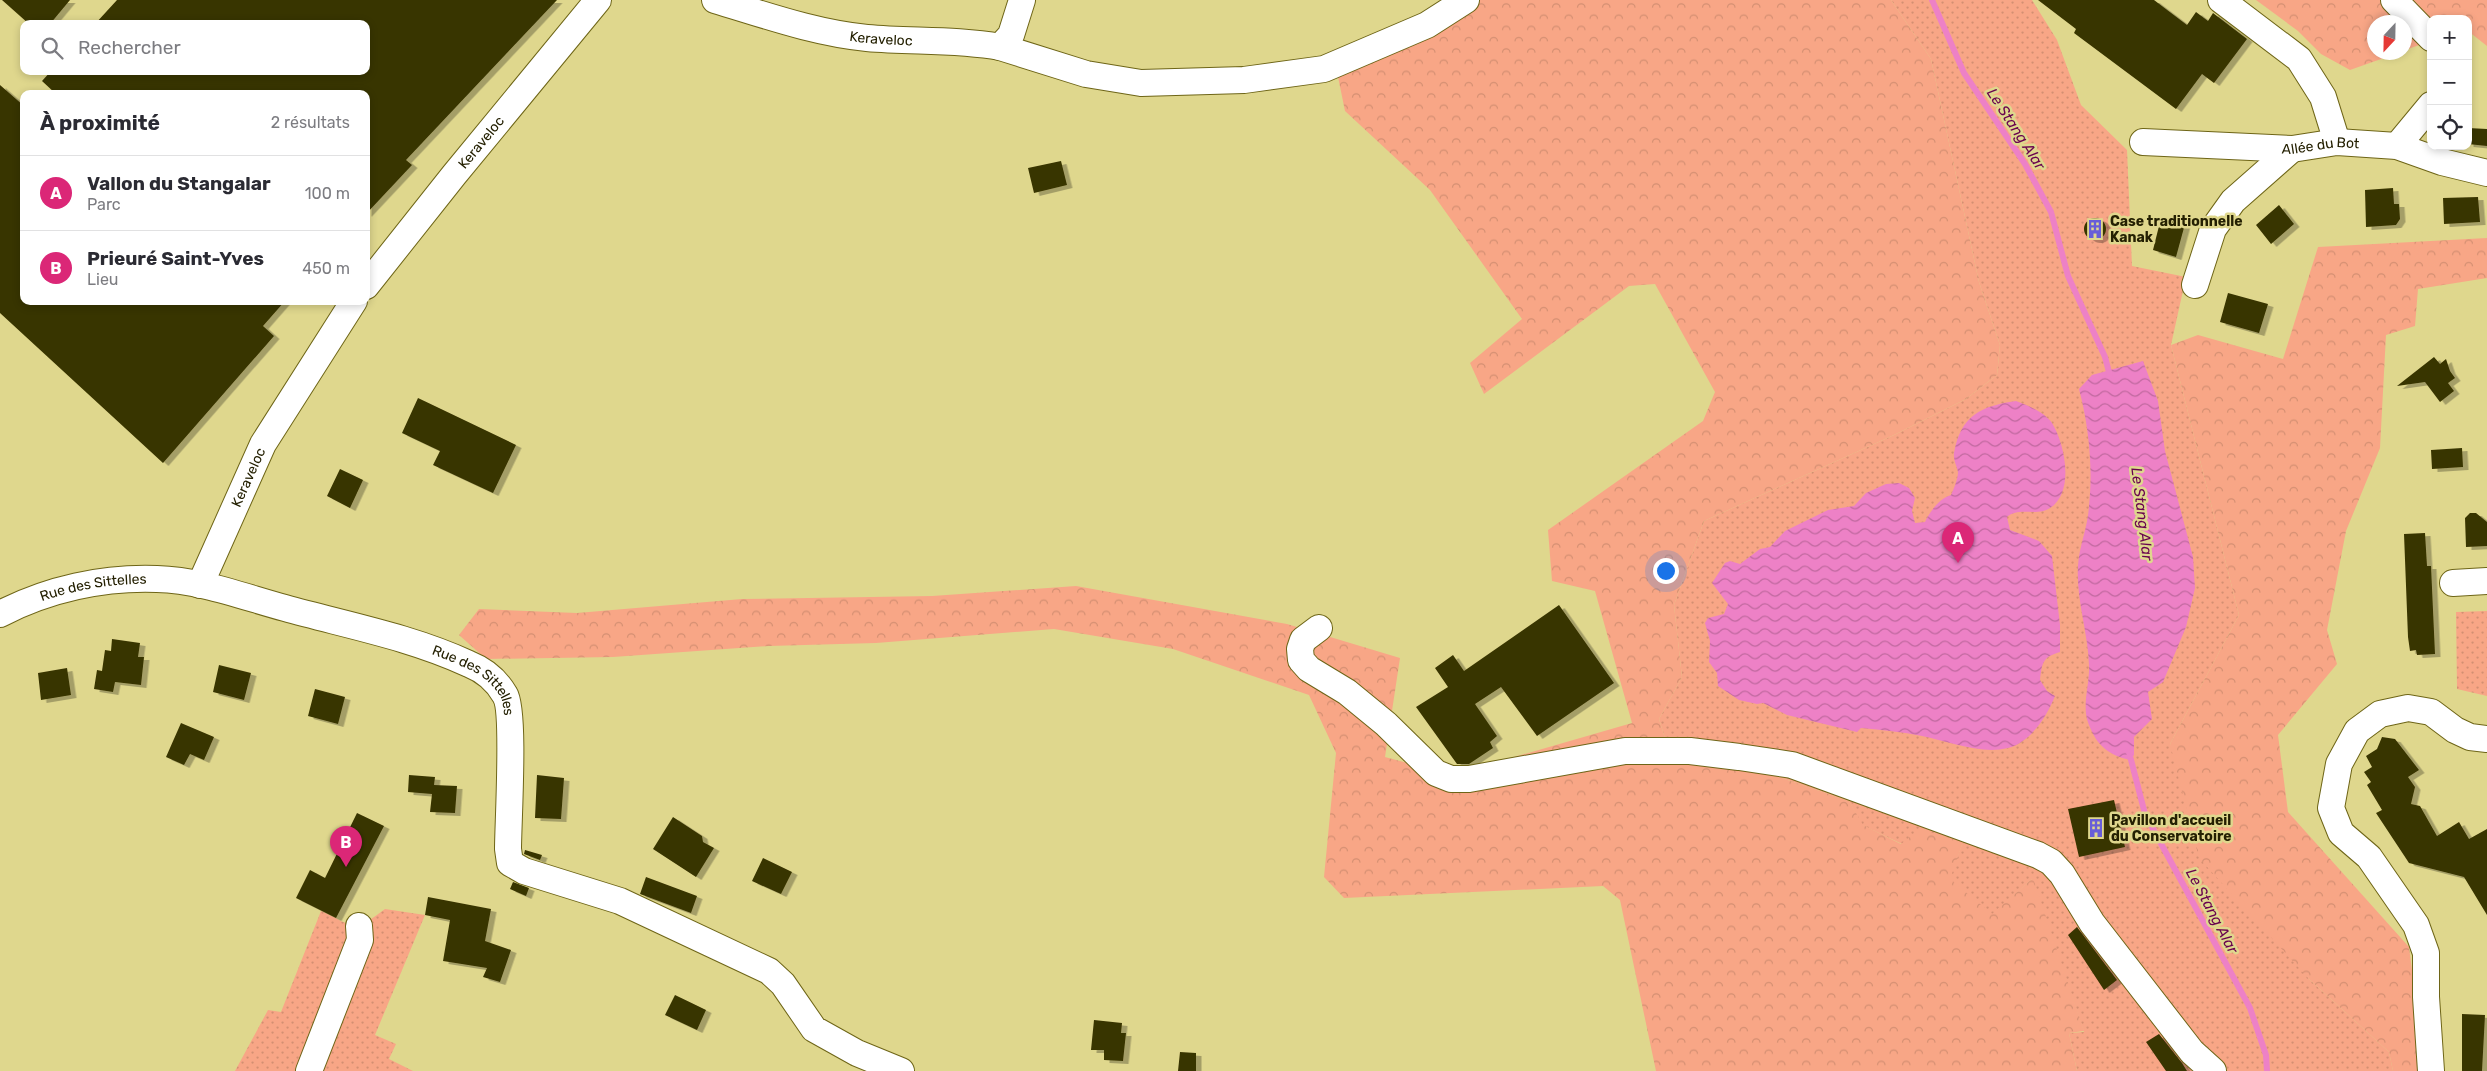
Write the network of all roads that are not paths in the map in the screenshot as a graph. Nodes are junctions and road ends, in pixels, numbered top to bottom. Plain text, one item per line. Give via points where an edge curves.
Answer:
1 (598, 0) edge
2 (715, 0) edge
3 (1022, 0) edge
4 (1466, 0) edge
5 (2222, 0) edge
6 (2394, 0) edge
7 (2427, 34) edge
8 (1000, 47) junction
9 (2430, 105) edge
10 (2143, 142) dead end
11 (2337, 142) junction
12 (2397, 146) junction
13 (2292, 149) junction
14 (2487, 173) edge
15 (370, 281) edge
16 (2196, 285) dead end
17 (351, 305) edge
18 (2487, 581) edge
19 (2453, 583) dead end
20 (200, 585) junction
21 (0, 614) edge
22 (1319, 628) dead end
23 (2487, 739) edge
24 (359, 926) dead end
25 (309, 1071) edge
26 (901, 1071) edge
27 (2213, 1071) edge
28 (2431, 1071) edge

1 - 15 street, Keraveloc
2 - 8 street, Keraveloc via 797,25 866,38 972,42
3 - 8 street via 1011,35
4 - 8 street, Keraveloc via 1427,25 1324,69 1244,80 1141,83 1086,74
5 - 11 street via 2299,59 2323,98
6 - 7 street
9 - 12 street
10 - 13 street
11 - 12 street, Allée du Bot
11 - 13 street, Allée du Bot
12 - 14 street, Allée du Bot
13 - 16 street, Allée du Bot via 2233,201 2213,229
17 - 20 street, Keraveloc via 263,444
18 - 19 street
20 - 21 street, Rue des Sittelles via 159,579 122,579 70,587
20 - 26 street, Rue des Sittelles via 429,647 490,675 507,697 510,725 510,862 524,872 620,901 769,971 783,984 814,1029 857,1053
22 - 27 street via 1303,640 1301,660 1386,724 1436,773 1451,779 1469,779 1625,751 1690,751 1739,757 1792,765 2038,855 2051,862 2062,874 2092,923 2192,1052
23 - 28 street via 2470,737 2455,730 2431,712 2408,708 2380,714 2357,731 2339,764 2331,808 2341,833 2369,858 2416,925 2426,953
24 - 25 street via 360,940

